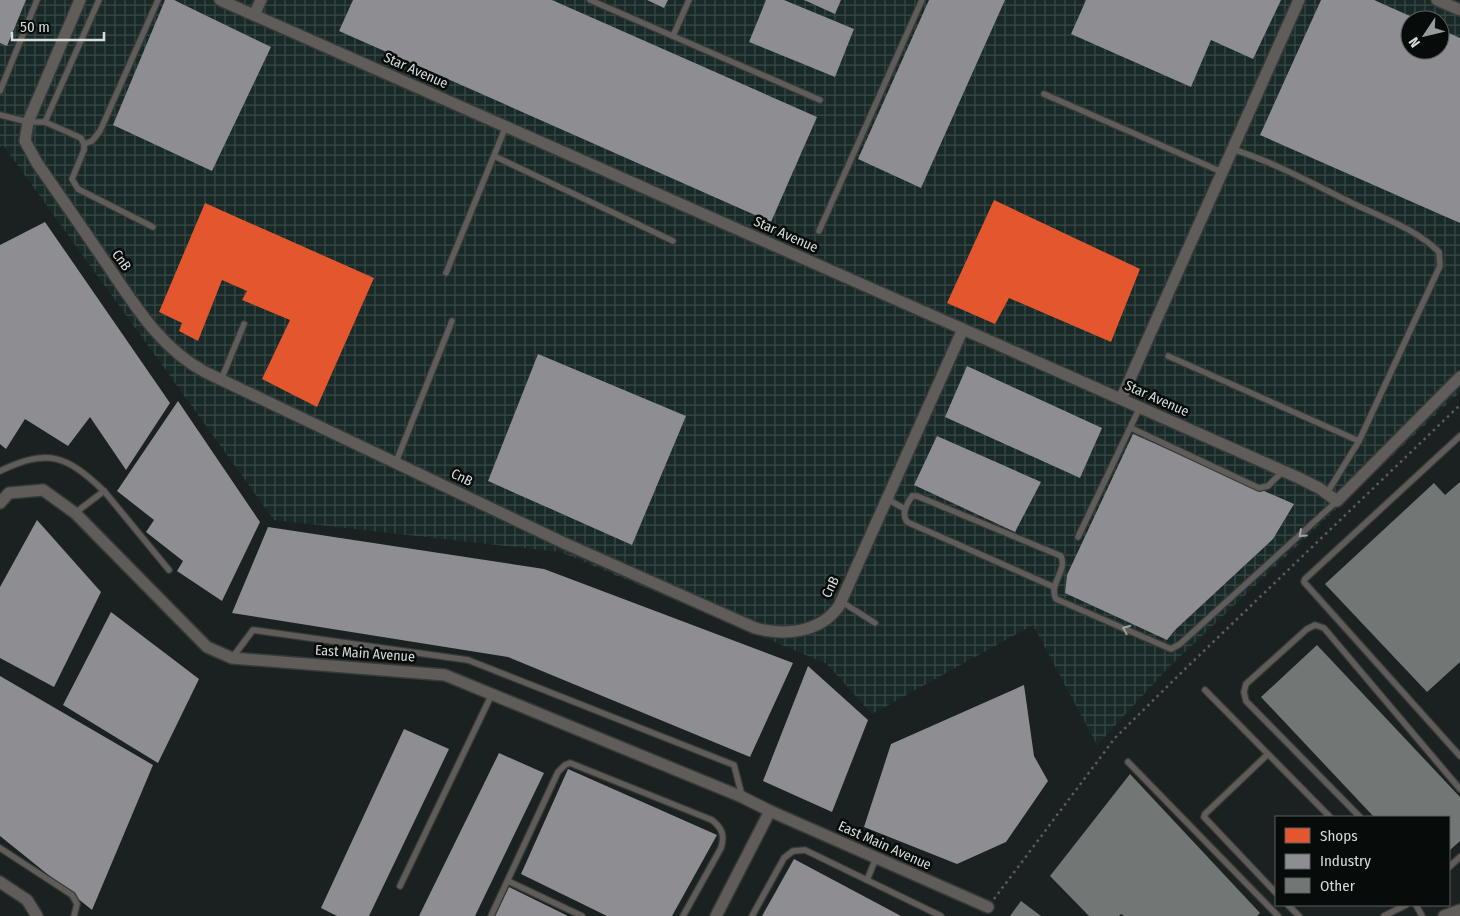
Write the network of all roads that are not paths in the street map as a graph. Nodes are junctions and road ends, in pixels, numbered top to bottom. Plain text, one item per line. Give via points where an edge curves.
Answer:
1 (37, 0) edge
2 (80, 0) edge
3 (99, 0) edge
4 (158, 0) edge
5 (220, 0) edge
6 (261, 0) edge
7 (590, 0) edge
8 (689, 0) edge
9 (922, 0) edge
10 (1299, 0) edge
11 (1437, 0) edge
12 (1460, 10) edge
13 (254, 15) junction
14 (673, 36) junction
15 (0, 91) edge
16 (1044, 94) dead end
17 (820, 100) dead end
18 (0, 115) edge
19 (28, 122) junction
20 (45, 122) junction
21 (506, 126) junction
22 (84, 144) junction
23 (1232, 149) junction
24 (494, 156) junction
25 (1222, 172) junction
26 (153, 227) dead end
27 (819, 231) dead end
28 (673, 241) dead end
29 (446, 273) dead end
30 (452, 321) dead end
31 (244, 324) dead end
32 (962, 329) junction
33 (1168, 356) dead end
34 (1460, 377) edge
35 (221, 380) junction
36 (1121, 399) junction
37 (1140, 407) junction
38 (1131, 428) junction
39 (1460, 436) edge
40 (1359, 441) junction
41 (396, 462) junction
42 (0, 471) edge
43 (1283, 471) junction
44 (104, 491) junction
45 (1327, 492) junction
46 (886, 498) junction
47 (1337, 501) junction
48 (0, 503) edge
49 (905, 509) junction
50 (75, 513) junction
51 (1078, 537) dead end
52 (169, 570) dead end
53 (1054, 587) junction
54 (842, 602) junction
55 (875, 623) dead end
56 (232, 658) junction
57 (1205, 690) dead end
58 (492, 694) junction
59 (1267, 755) junction
60 (1460, 756) edge
61 (1128, 762) dead end
62 (1460, 789) edge
63 (742, 797) junction
64 (770, 811) junction
65 (1329, 816) edge
66 (1359, 816) edge
67 (0, 848) edge
68 (1460, 857) edge
69 (876, 858) junction
70 (1450, 866) edge
71 (867, 880) junction
72 (508, 881) junction
73 (0, 882) edge
74 (400, 886) dead end
75 (1275, 892) edge
76 (1289, 906) edge
77 (1404, 906) edge
78 (988, 907) road end
79 (1460, 910) edge
80 (37, 916) edge
81 (74, 916) edge
82 (491, 916) edge
83 (582, 916) edge
84 (683, 916) edge
85 (716, 916) edge
86 (752, 916) edge
87 (941, 916) edge
88 (1278, 916) edge
89 (1299, 916) edge
90 (1384, 916) edge
91 (1444, 916) edge

1 - 15 lane
2 - 19 street, CnB
3 - 20 lane
4 - 22 lane via 100,131 96,138
5 - 13 street, Star Avenue
6 - 13 street
7 - 14 lane
8 - 14 lane
9 - 27 lane
10 - 23 street
11 - 12 street
13 - 21 street, Star Avenue
14 - 17 lane
16 - 25 lane
18 - 19 lane
19 - 20 lane
19 - 35 street, CnB via 25,141 30,153 143,316 174,352
20 - 22 lane via 81,138
21 - 24 lane
21 - 32 street, Star Avenue
22 - 26 lane via 72,179 78,189
23 - 25 street
23 - 40 lane via 1272,164 1408,230 1439,252 1440,266
24 - 28 lane
24 - 29 lane
25 - 36 street
30 - 41 lane
31 - 35 lane
32 - 36 street, Star Avenue
32 - 46 street, CnB
33 - 40 lane
34 - 47 street
35 - 41 street, CnB
36 - 37 street, Star Avenue
37 - 38 lane
37 - 43 street, Star Avenue
38 - 43 lane via 1259,488 1268,486
38 - 51 lane
39 - 60 lane via 1304,582
40 - 45 lane
41 - 54 street, CnB via 564,543 755,628 793,632 808,628 828,618
42 - 44 lane via 32,458 56,458 82,470
43 - 45 street, Star Avenue
44 - 50 lane
44 - 52 lane
45 - 47 street, Star Avenue
46 - 49 lane
46 - 54 street, CnB
47 -> 53 lane via 1176,647 1171,648 1056,599
48 - 50 street, East Main Avenue via 9,494 43,490
49 - 53 lane via 907,522
49 - 53 lane via 912,496 917,496 1061,556 1063,563
50 - 56 street, East Main Avenue via 207,647
54 - 55 lane
56 - 58 street, East Main Avenue via 445,675
56 - 63 lane via 253,630 468,660 734,765
57 - 59 lane
58 - 63 street, East Main Avenue
58 - 74 lane
59 - 65 lane
59 - 75 lane via 1204,817
61 - 88 lane
62 - 66 lane via 1324,628 1315,625 1246,684 1246,701
63 - 64 street, East Main Avenue
64 - 69 street, East Main Avenue
64 - 85 street
67 - 81 lane via 72,894 77,904
68 - 70 lane
69 - 71 lane
69 - 78 street, East Main Avenue
71 - 86 lane via 805,850 793,850 784,858
71 - 87 lane
72 - 82 lane
72 - 83 lane
72 - 84 lane via 558,772 565,764 576,764 718,824 724,841
73 - 80 street via 27,900
76 - 89 lane
77 - 90 lane
79 - 91 street

